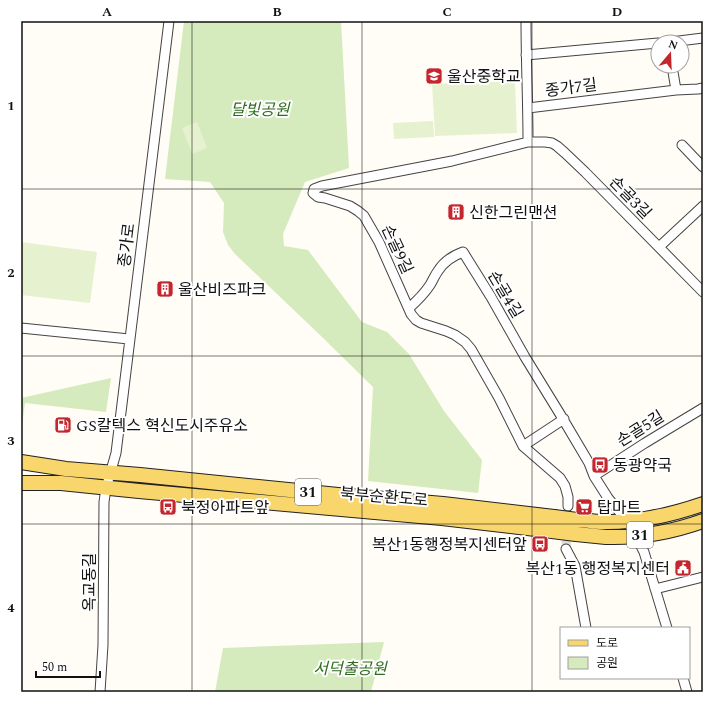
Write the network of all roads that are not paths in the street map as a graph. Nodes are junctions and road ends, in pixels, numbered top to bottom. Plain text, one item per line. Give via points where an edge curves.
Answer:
1 (170, 21) edge
2 (526, 21) edge
3 (703, 38) edge
4 (690, 40) edge
5 (650, 44) edge
6 (526, 55) junction
7 (673, 74) edge
8 (701, 89) edge
9 (676, 90) junction
10 (528, 108) junction
11 (528, 142) junction
12 (682, 145) dead end
13 (703, 167) edge
14 (703, 206) edge
15 (659, 247) junction
16 (703, 292) edge
17 (408, 308) junction
18 (21, 328) edge
19 (129, 339) junction
20 (703, 408) edge
21 (564, 419) junction
22 (523, 446) junction
23 (21, 462) edge
24 (111, 473) junction
25 (594, 476) junction
26 (21, 483) edge
27 (106, 488) junction
28 (703, 504) edge
29 (568, 506) tunnel mouth
30 (627, 521) junction
31 (703, 521) edge
32 (553, 524) junction
33 (577, 527) junction
34 (636, 536) junction
35 (566, 549) tunnel mouth
36 (703, 577) edge
37 (655, 589) junction
38 (586, 627) edge
39 (667, 627) edge
40 (683, 679) edge
41 (100, 692) edge
42 (687, 692) edge

1 - 19 street, 종가로
2 - 6 street, 종가7길
3 - 4 street
5 - 6 street
6 - 10 street, 종가7길
7 - 9 street
8 - 9 street, 종가7길
9 - 10 street, 종가7길
10 - 11 street
11 - 15 street, 손골3길 via 545,142 557,146
11 - 17 street, 손골9길 via 452,161 314,189 313,193 318,197 350,206 364,216 379,242
12 - 13 street
14 - 15 street
15 - 16 street, 손골3길
17 - 21 street, 손골4길 via 425,292 445,261 463,252
17 - 22 street, 손골9길 via 413,317 421,323 455,335 471,349
18 - 19 street
19 - 24 street, 종가로 via 116,453
20 - 25 street, 손골5길
21 - 22 street
21 - 25 street, 손골4길
22 - 29 street, 손골9길 via 560,478 565,486
23 - 24 main road, 북부순환도로 / 31
24 - 27 street, 옥교동길
24 - 32 main road, 북부순환도로 / 31 via 444,504
25 - 30 street, 손골4길
26 - 27 main road, 북부순환도로 / 31 via 61,483
27 - 32 main road, 북부순환도로 / 31 via 442,518
27 - 41 street, 옥교동길
28 - 30 main road, 북부순환도로 / 31 via 674,513
30 - 33 main road, 북부순환도로 / 31
30 - 34 street, 손골4길
31 - 34 main road, 북부순환도로 / 31
32 - 33 main road, 북부순환도로, bridge
33 - 34 main road, 북부순환도로 / 31 via 607,537
34 - 37 street, 손골4길 via 644,552
35 - 38 street via 575,566
36 - 37 street
37 - 39 street, 손골4길
40 - 42 street

